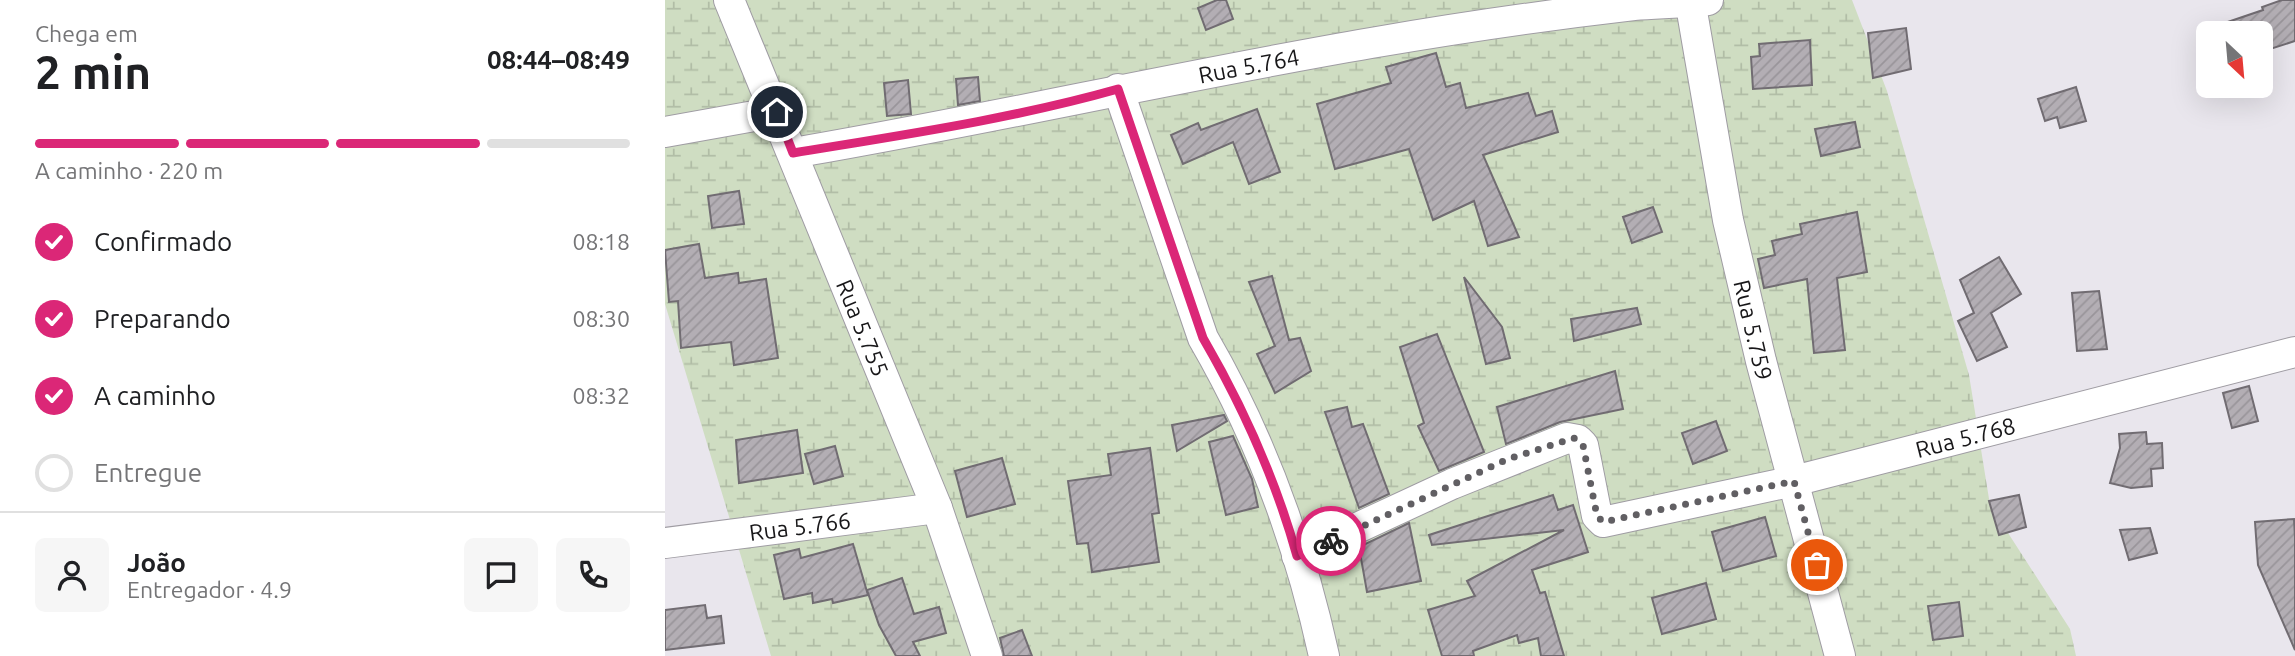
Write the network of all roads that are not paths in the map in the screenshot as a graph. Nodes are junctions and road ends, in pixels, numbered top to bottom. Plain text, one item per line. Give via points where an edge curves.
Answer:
1 (729, 0) edge
2 (1697, 1) edge
3 (1118, 89) junction
4 (777, 112) junction
5 (665, 132) edge
6 (793, 153) junction
7 (2295, 352) edge
8 (1794, 481) junction
9 (937, 508) junction
10 (665, 543) edge
11 (1297, 556) junction
12 (987, 656) edge
13 (1324, 656) edge
14 (1839, 656) edge

1 - 4 street, Rua 5.755
2 - 3 street, Rua 5.764 via 1635,5 1374,42
2 - 8 street, Rua 5.759 via 1728,219
3 - 6 street, Rua 5.764 via 1073,102
3 - 11 street via 1203,338 1256,447
4 - 5 street
4 - 6 street, Rua 5.755
6 - 9 street, Rua 5.755
7 - 8 street, Rua 5.768
8 - 11 street, Rua 5.768 via 1603,522 1583,445 1567,438 1452,484
8 - 14 street, Rua 5.759
9 - 10 street, Rua 5.766
9 - 12 street, Rua 5.755
11 - 13 street

